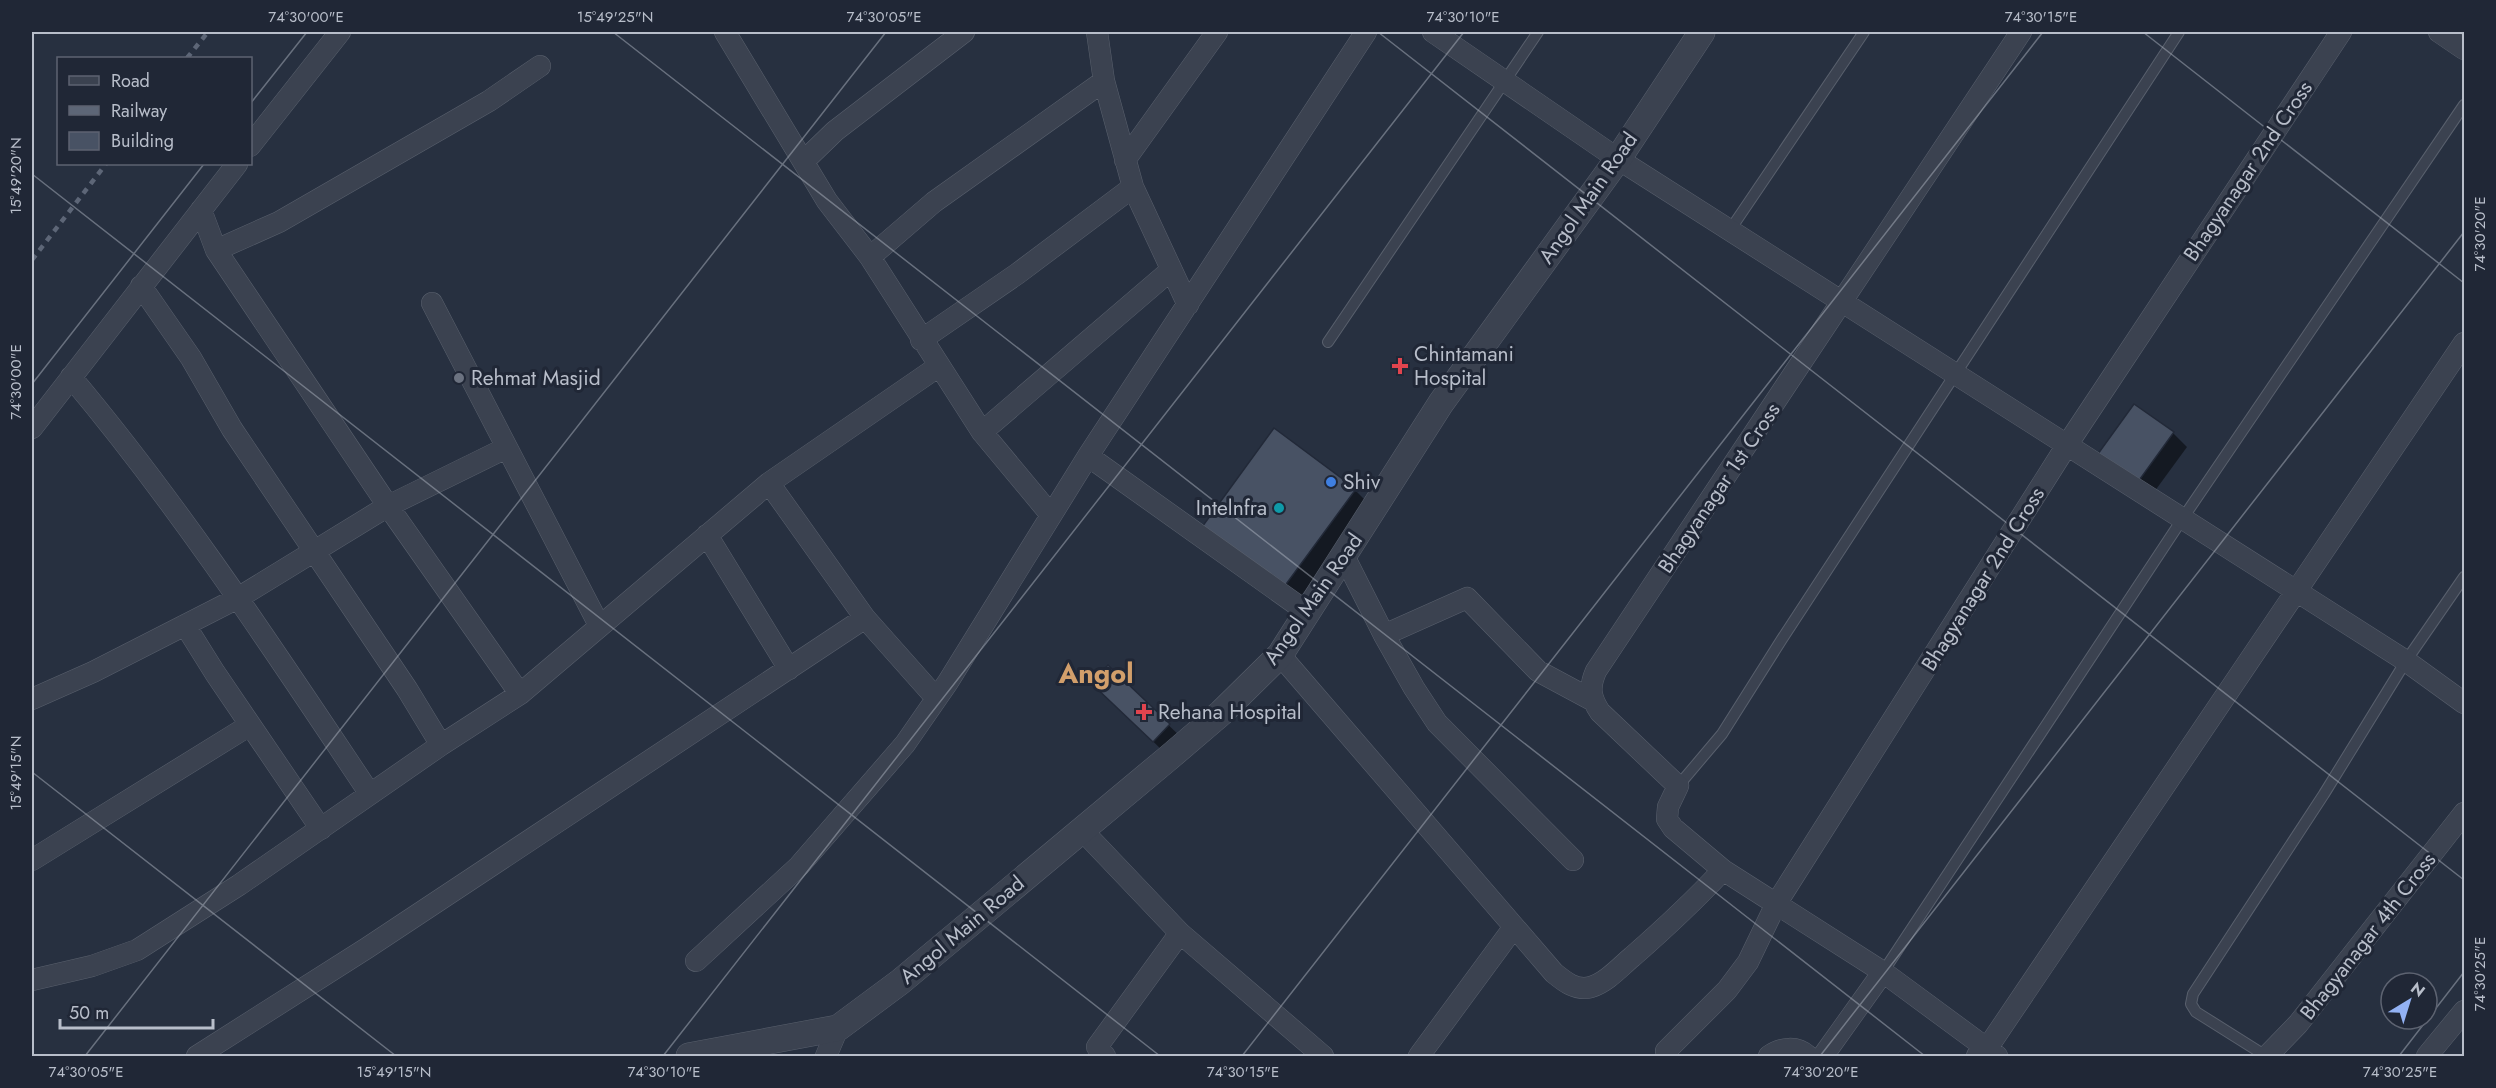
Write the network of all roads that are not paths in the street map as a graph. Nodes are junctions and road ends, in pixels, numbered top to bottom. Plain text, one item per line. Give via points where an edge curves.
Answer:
1 (340, 32) edge
2 (964, 32) edge
3 (1097, 32) edge
4 (1217, 32) edge
5 (1365, 32) edge
6 (1433, 32) edge
7 (1538, 32) edge
8 (1702, 32) edge
9 (1864, 32) edge
10 (2021, 32) edge
11 (2179, 32) edge
12 (2341, 32) edge
13 (2439, 32) edge
14 (731, 34) edge
15 (2464, 49) edge
16 (540, 66) dead end
17 (1104, 81) junction
18 (1505, 81) junction
19 (2464, 105) edge
20 (252, 143) edge
21 (1618, 159) junction
22 (1125, 160) junction
23 (804, 161) junction
24 (236, 165) edge
25 (1133, 187) junction
26 (201, 210) junction
27 (1730, 230) junction
28 (216, 250) junction
29 (870, 257) junction
30 (1172, 270) junction
31 (141, 286) junction
32 (1843, 302) junction
33 (432, 303) dead end
34 (1188, 305) junction
35 (921, 340) junction
36 (1328, 342) dead end
37 (2464, 343) edge
38 (939, 366) junction
39 (1956, 374) junction
40 (71, 376) junction
41 (32, 428) edge
42 (982, 432) junction
43 (2067, 444) junction
44 (506, 448) junction
45 (1088, 456) junction
46 (769, 483) junction
47 (388, 506) junction
48 (1051, 515) junction
49 (2183, 518) junction
50 (707, 535) junction
51 (315, 551) junction
52 (1344, 556) junction
53 (2464, 577) edge
54 (2296, 590) junction
55 (238, 598) junction
56 (1307, 612) junction
57 (865, 618) junction
58 (185, 625) junction
59 (599, 625) junction
60 (1384, 635) junction
61 (1280, 655) junction
62 (2406, 661) junction
63 (789, 669) junction
64 (520, 694) junction
65 (936, 698) junction
66 (32, 699) edge
67 (1592, 700) junction
68 (2464, 703) edge
69 (250, 725) junction
70 (441, 745) junction
71 (1678, 786) junction
72 (370, 794) junction
73 (2464, 813) edge
74 (321, 829) junction
75 (1081, 829) junction
76 (32, 860) edge
77 (1573, 860) dead end
78 (1723, 870) junction
79 (1776, 904) junction
80 (1514, 927) junction
81 (1180, 933) junction
82 (696, 961) dead end
83 (1883, 972) junction
84 (32, 980) edge
85 (2464, 1011) edge
86 (838, 1028) junction
87 (1666, 1051) dead end
88 (1987, 1054) edge
89 (197, 1056) edge
90 (689, 1056) edge
91 (826, 1056) edge
92 (1105, 1056) edge
93 (1323, 1056) edge
94 (1419, 1056) edge
95 (1769, 1056) edge
96 (1808, 1056) edge
97 (1823, 1056) edge
98 (2267, 1056) edge
99 (2427, 1056) edge

1 - 20 street
2 - 23 street via 835,131
3 - 17 street
4 - 22 street
5 - 34 street
6 - 18 street
7 - 18 lane
8 - 21 street, Angol Main Road
9 - 27 lane
10 - 32 street, Bhagyanagar 1st Cross
11 - 39 lane
12 - 43 street, Bhagyanagar 2nd Cross
13 - 15 street
14 - 23 street
16 - 28 street via 489,101 289,216
17 - 22 street
17 - 29 street via 934,202
18 - 21 street
18 - 36 lane
19 - 49 lane
21 - 27 street
21 - 52 street, Angol Main Road via 1441,403
22 - 25 street
23 - 29 street via 827,201
24 - 26 street
25 - 30 street
25 - 35 street
26 - 28 street
26 - 31 street
27 - 32 street
28 - 47 street
29 - 35 street
30 - 34 street
30 - 42 street
31 - 40 street
31 - 51 street
32 - 39 street
32 - 67 street, Bhagyanagar 1st Cross via 1596,670 1590,684
33 - 44 street
34 - 45 street
35 - 38 street
37 - 54 street
38 - 42 street
38 - 46 street
39 - 43 street
39 - 71 lane via 1722,734
40 - 41 street
40 - 55 street
42 - 48 street
43 - 49 street
43 - 79 street, Bhagyanagar 2nd Cross
44 - 47 street
44 - 59 street
45 - 48 street
45 - 56 street
46 - 50 street
46 - 57 street
47 - 51 street
47 - 64 street
48 - 65 street
49 - 54 street
49 - 83 lane
50 - 59 street
50 - 63 street
51 - 55 street
51 - 70 street
52 - 56 street, Angol Main Road
52 - 60 street
53 - 62 lane
54 - 62 street
54 - 88 street
55 - 58 street
55 - 72 street
56 - 61 street, Angol Main Road
57 - 63 street
57 - 65 street
58 - 66 street
58 - 69 street
59 - 64 street
60 - 67 street via 1467,598 1538,671
60 - 77 street via 1437,723
61 - 75 street, Angol Main Road via 1213,719
61 - 80 street
62 - 68 street
62 - 98 lane via 2193,994 2191,1004 2196,1012
63 - 89 street
64 - 70 street
65 - 82 street via 905,744 799,866
67 - 71 street
69 - 74 street
69 - 76 street
70 - 72 street
71 - 78 street via 1667,819
72 - 74 street
73 - 98 street, Bhagyanagar 4th Cross via 2298,1024
74 - 84 street via 137,950 92,966
75 - 81 street
75 - 86 street, Angol Main Road via 900,982
78 - 79 street
78 - 80 street via 1684,911 1592,987 1567,984
79 - 83 street
79 - 87 street, Bhagyanagar 2nd Cross via 1748,962 1727,990
80 - 94 street
81 - 92 street via 1097,1047
81 - 93 street
83 - 88 street
83 - 97 street
85 - 99 street
86 - 90 street, Angol Main Road
86 - 91 street
95 - 96 street via 1801,1049

